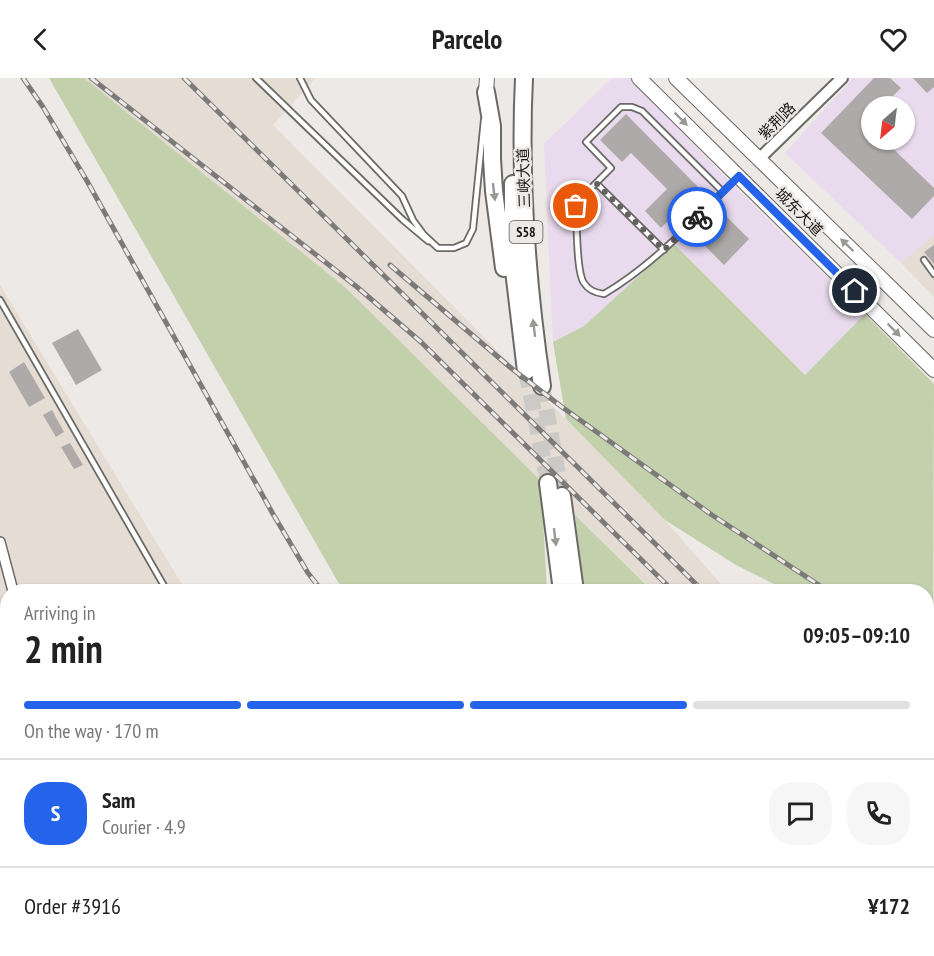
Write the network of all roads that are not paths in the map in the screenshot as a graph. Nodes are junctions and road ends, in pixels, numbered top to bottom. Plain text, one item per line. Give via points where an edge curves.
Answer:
1 (256, 78) edge
2 (300, 78) edge
3 (514, 78) edge
4 (524, 78) edge
5 (639, 78) edge
6 (676, 78) edge
7 (842, 78) edge
8 (487, 85) edge
9 (759, 159) junction
10 (739, 176) junction
11 (596, 183) junction
12 (723, 192) junction
13 (438, 248) junction
14 (664, 250) junction
15 (924, 260) dead end
16 (934, 274) edge
17 (0, 300) edge
18 (934, 330) edge
19 (934, 370) edge
20 (542, 386) tunnel mouth
21 (548, 483) tunnel mouth
22 (562, 496) tunnel mouth
23 (0, 542) edge
24 (11, 584) edge
25 (163, 584) edge
26 (560, 584) edge
27 (574, 584) edge

1 - 13 lane via 422,238
2 - 13 lane via 311,100 402,196 413,220
8 -> 3 highway, 三峡大道 / S58 via 494,191 510,312 526,371 513,262
20 -> 4 highway, 三峡大道 / S58 via 528,274
5 -> 10 main road, 城东大道
6 - 9 main road, 城东大道
7 - 9 street, 紫荆路
8 - 13 lane via 473,229 466,243
18 -> 9 main road, 城东大道
10 - 12 lane
10 -> 19 main road, 城东大道
11 - 12 lane via 611,168 586,142 624,106 642,111
11 - 14 lane
11 - 14 lane via 576,206 580,269 583,282 593,292 604,294
12 - 14 lane
15 - 16 lane
17 - 25 lane
21 -> 26 highway
22 - 27 highway
23 - 24 street

